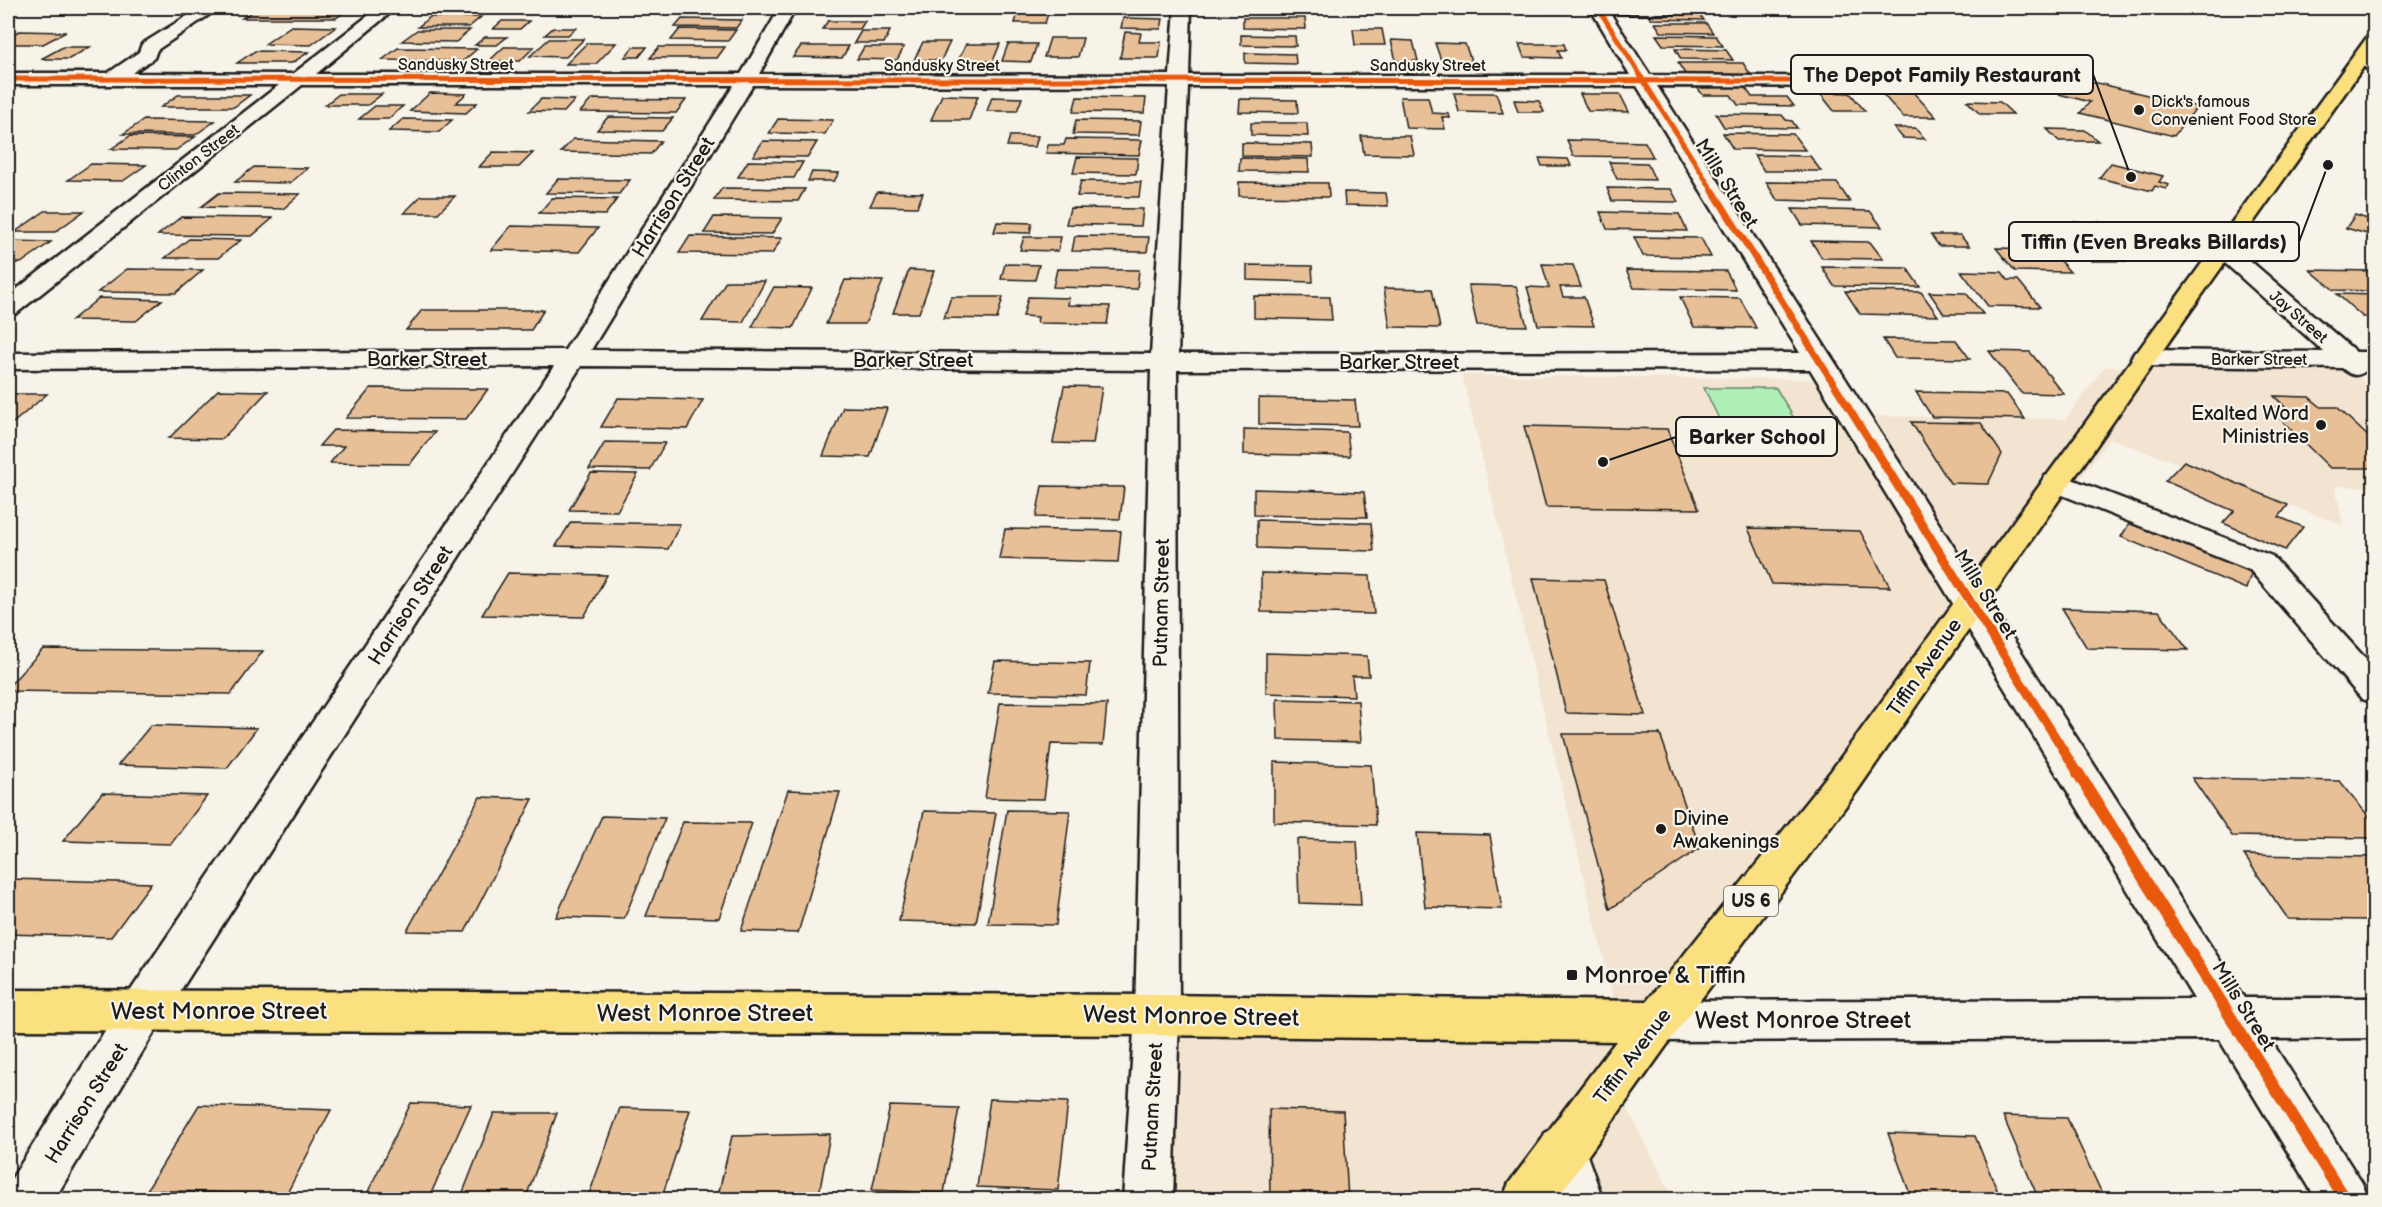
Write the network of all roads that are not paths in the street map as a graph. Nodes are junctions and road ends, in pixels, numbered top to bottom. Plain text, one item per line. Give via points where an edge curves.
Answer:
1 (211, 8) edge
2 (388, 8) edge
3 (788, 8) edge
4 (1183, 8) edge
5 (1598, 8) edge
6 (1686, 8) edge
7 (2370, 54) edge
8 (298, 78) junction
9 (112, 79) junction
10 (1179, 79) junction
11 (8, 80) edge
12 (1642, 80) junction
13 (746, 81) junction
14 (1876, 81) dead end
15 (2224, 250) junction
16 (8, 308) edge
17 (573, 358) junction
18 (2144, 358) junction
19 (2362, 360) edge
20 (8, 361) edge
21 (1164, 362) junction
22 (1819, 362) junction
23 (2374, 381) edge
24 (2055, 482) junction
25 (1970, 603) junction
26 (2374, 690) edge
27 (143, 1010) junction
28 (8, 1011) edge
29 (1156, 1015) junction
30 (2230, 1017) junction
31 (2374, 1018) edge
32 (1658, 1021) junction
33 (1562, 1150) junction
34 (26, 1200) edge
35 (1148, 1200) edge
36 (1526, 1200) edge
37 (1579, 1200) edge
38 (2345, 1200) edge

1 - 9 street via 148,48 148,54
2 - 8 street, Clinton Street
3 - 13 street, Harrison Street
4 - 10 street, Putnam Street
5 - 6 street
5 - 12 street, Mills Street
7 - 15 main road, Tiffin Avenue / US 6
8 - 9 street, Sandusky Street
8 - 13 street, Sandusky Street
8 - 16 street, Clinton Street
9 - 11 street, Sandusky Street
10 - 12 street, Sandusky Street
10 - 13 street, Sandusky Street
10 - 21 street, Putnam Street
12 - 14 street, Sandusky Street
12 - 22 street, Mills Street
13 - 17 street, Harrison Street
15 - 18 main road, Tiffin Avenue / US 6
15 - 19 street, Jay Street
17 - 20 street, Barker Street
17 - 21 street, Barker Street
17 - 27 street, Harrison Street
18 - 19 street, Barker Street
18 - 24 main road, Tiffin Avenue / US 6
19 - 23 street, Jay Street
21 - 22 street, Barker Street
21 - 29 street, Putnam Street
22 - 25 street, Mills Street
24 - 25 main road, Tiffin Avenue / US 6
24 - 26 street via 2260,564
25 - 30 street, Mills Street
25 - 32 main road, Tiffin Avenue / US 6 via 1844,782
27 - 28 main road, West Monroe Street
27 - 29 main road, West Monroe Street
27 - 34 street, Harrison Street
29 - 32 main road, West Monroe Street
29 - 35 street, Putnam Street
30 - 31 street, West Monroe Street
30 - 32 street, West Monroe Street
30 - 38 street, Mills Street
32 - 33 main road, Tiffin Avenue / US 6
33 - 36 main road, Tiffin Avenue / US 6
33 - 37 street

